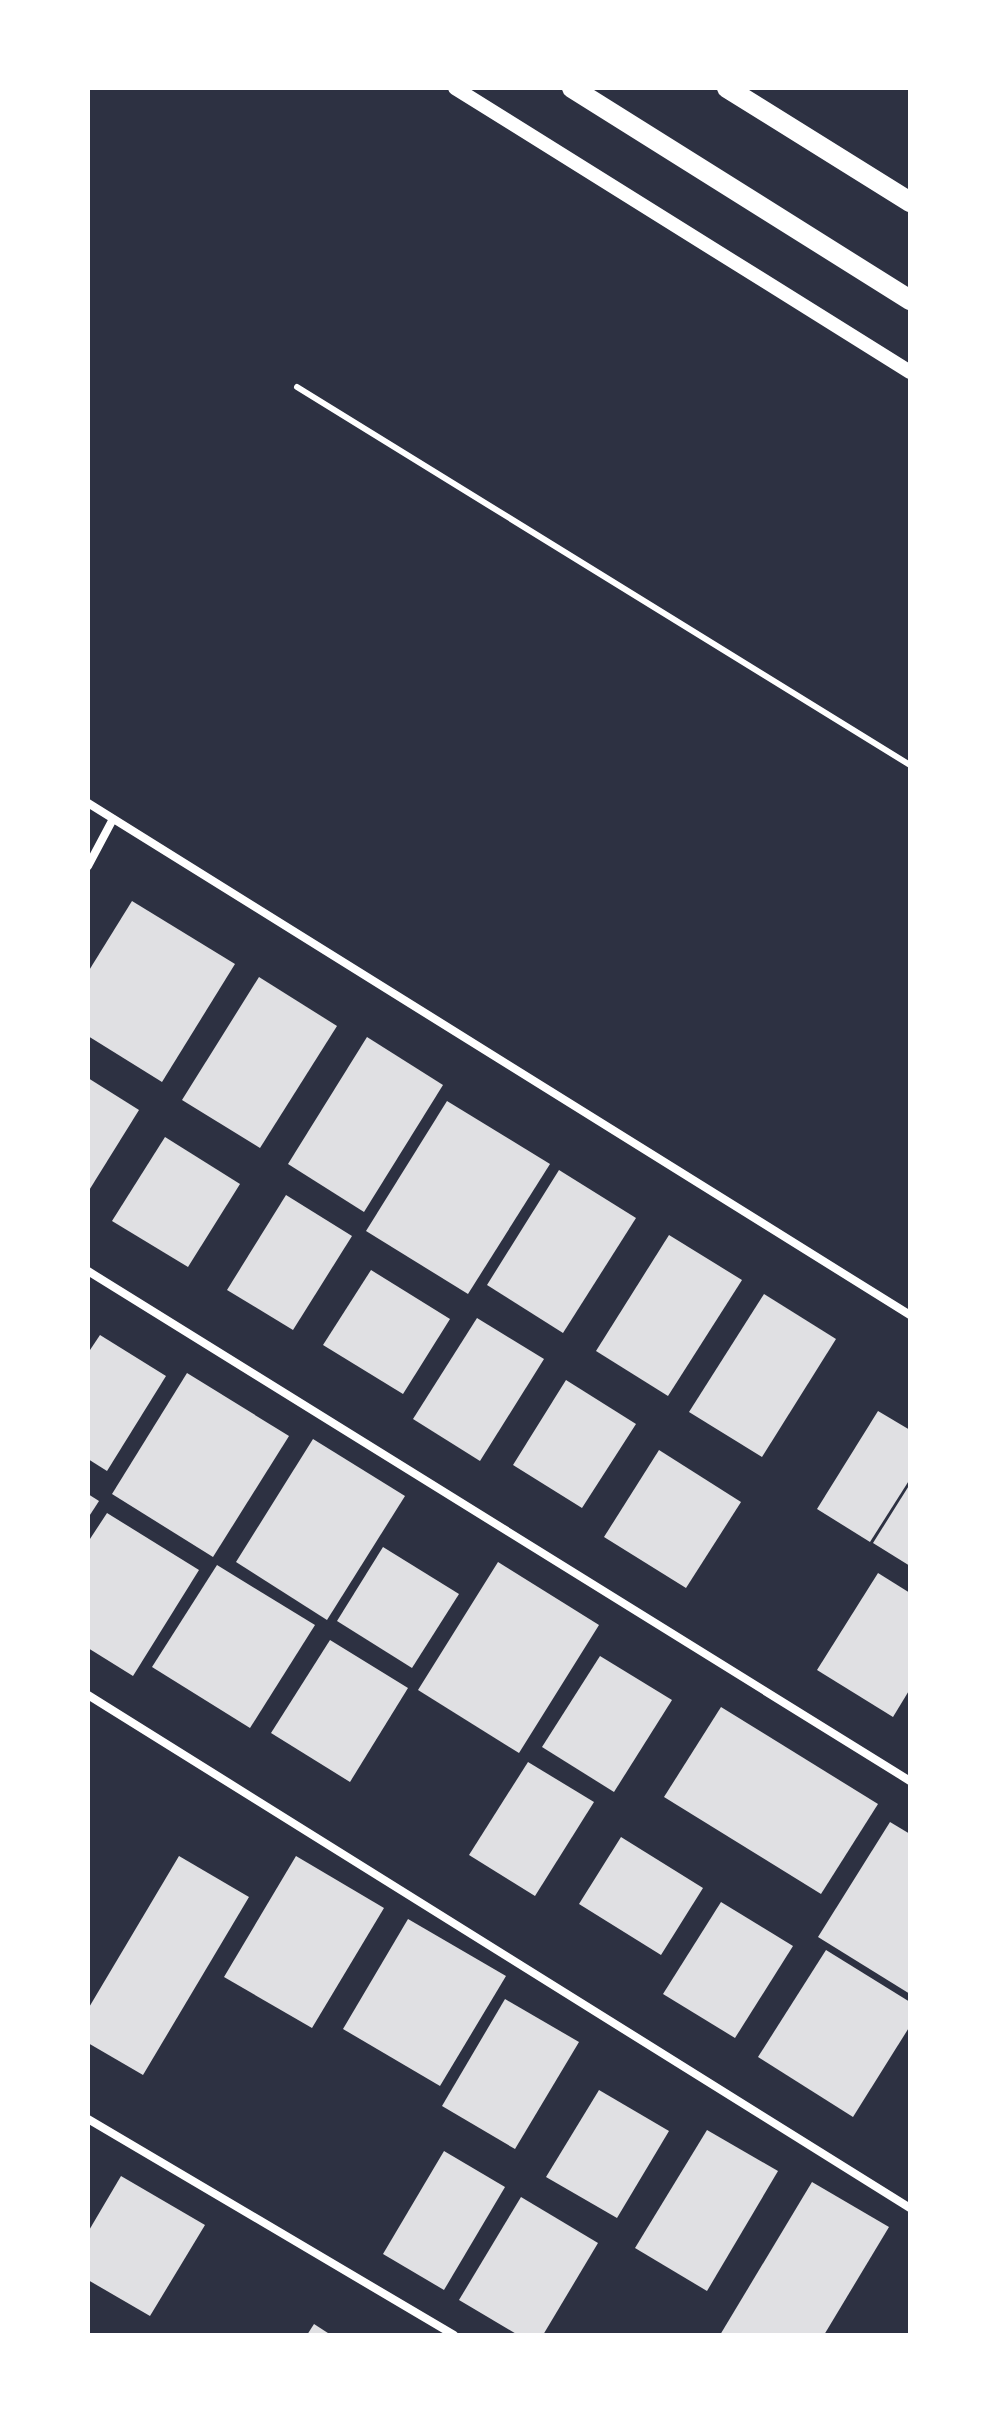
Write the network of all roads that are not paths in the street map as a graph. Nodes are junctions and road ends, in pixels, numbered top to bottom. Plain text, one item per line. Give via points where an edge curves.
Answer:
1 (455, 88) edge
2 (572, 88) edge
3 (727, 88) edge
4 (910, 202) edge
5 (910, 300) edge
6 (910, 372) edge
7 (297, 387) dead end
8 (910, 765) edge
9 (88, 803) edge
10 (113, 819) junction
11 (88, 866) edge
12 (88, 1271) edge
13 (910, 1315) edge
14 (88, 1695) edge
15 (910, 1781) edge
16 (88, 2119) edge
17 (910, 2208) edge
18 (454, 2335) edge

1 - 6 street
2 - 5 main road
3 - 4 main road
7 - 8 lane
9 - 10 street
10 - 11 street
10 - 13 street
12 - 15 street
14 - 17 street
16 - 18 street

